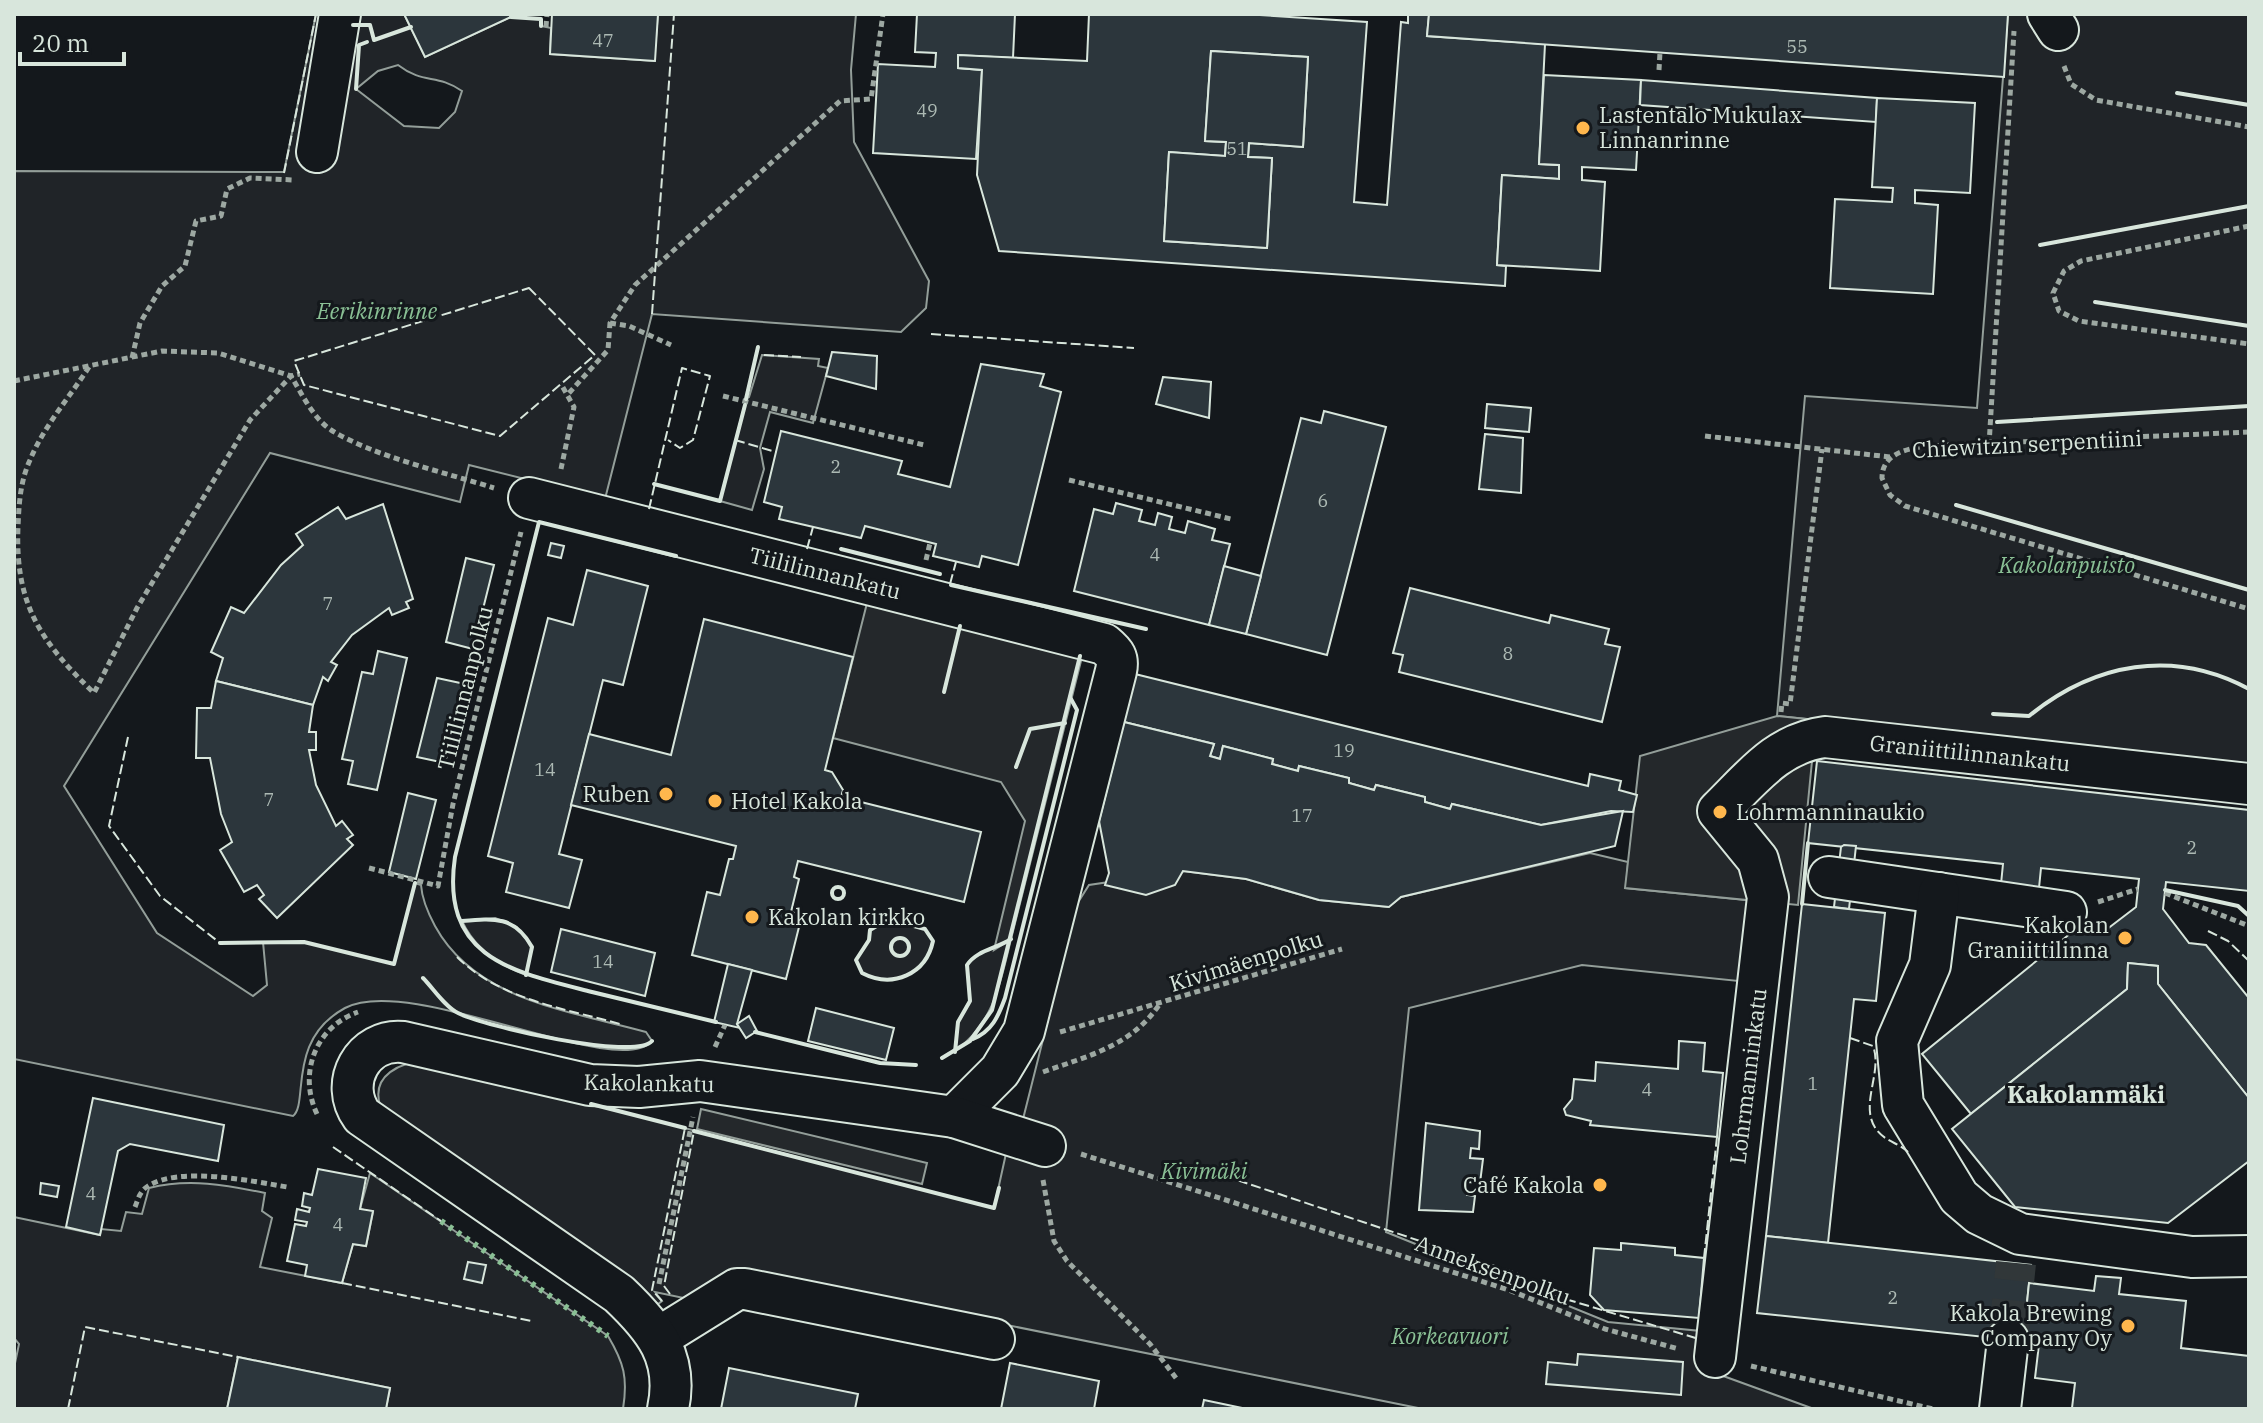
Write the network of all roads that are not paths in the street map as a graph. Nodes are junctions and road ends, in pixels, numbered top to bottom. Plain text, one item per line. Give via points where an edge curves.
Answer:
1 (340, 14) edge
2 (309, 167) road end
3 (525, 497) road end
4 (2249, 784) edge
5 (1718, 811) joint
6 (1829, 877) dead end
7 (1939, 893) junction
8 (2066, 912) dead end
9 (954, 1117) junction
10 (1045, 1146) road end
11 (2249, 1256) edge
12 (658, 1338) junction
13 (994, 1339) dead end
14 (2008, 1340) tunnel mouth
15 (1715, 1357) road end
16 (668, 1409) edge
17 (2000, 1409) edge

1 - 2 street
3 - 9 street, Tiililinnankatu via 1104,644 1117,657 1024,1031 1000,1071
4 - 5 street, Graniittilinnankatu via 1825,737 1783,749
5 - 15 street, Lohrmanninkatu via 1758,860 1768,897
6 - 7 street
7 - 8 street
7 - 11 street via 1930,965 1897,1041 1903,1105 1959,1197 2018,1249
9 - 10 street, Kakolankatu
9 - 12 street, Kakolankatu via 700,1081 590,1085 403,1042 387,1042 367,1053 357,1066 351,1090 362,1116 619,1294
12 - 13 street via 745,1289
12 - 16 street, Kakolankatu via 674,1384
14 - 17 street

